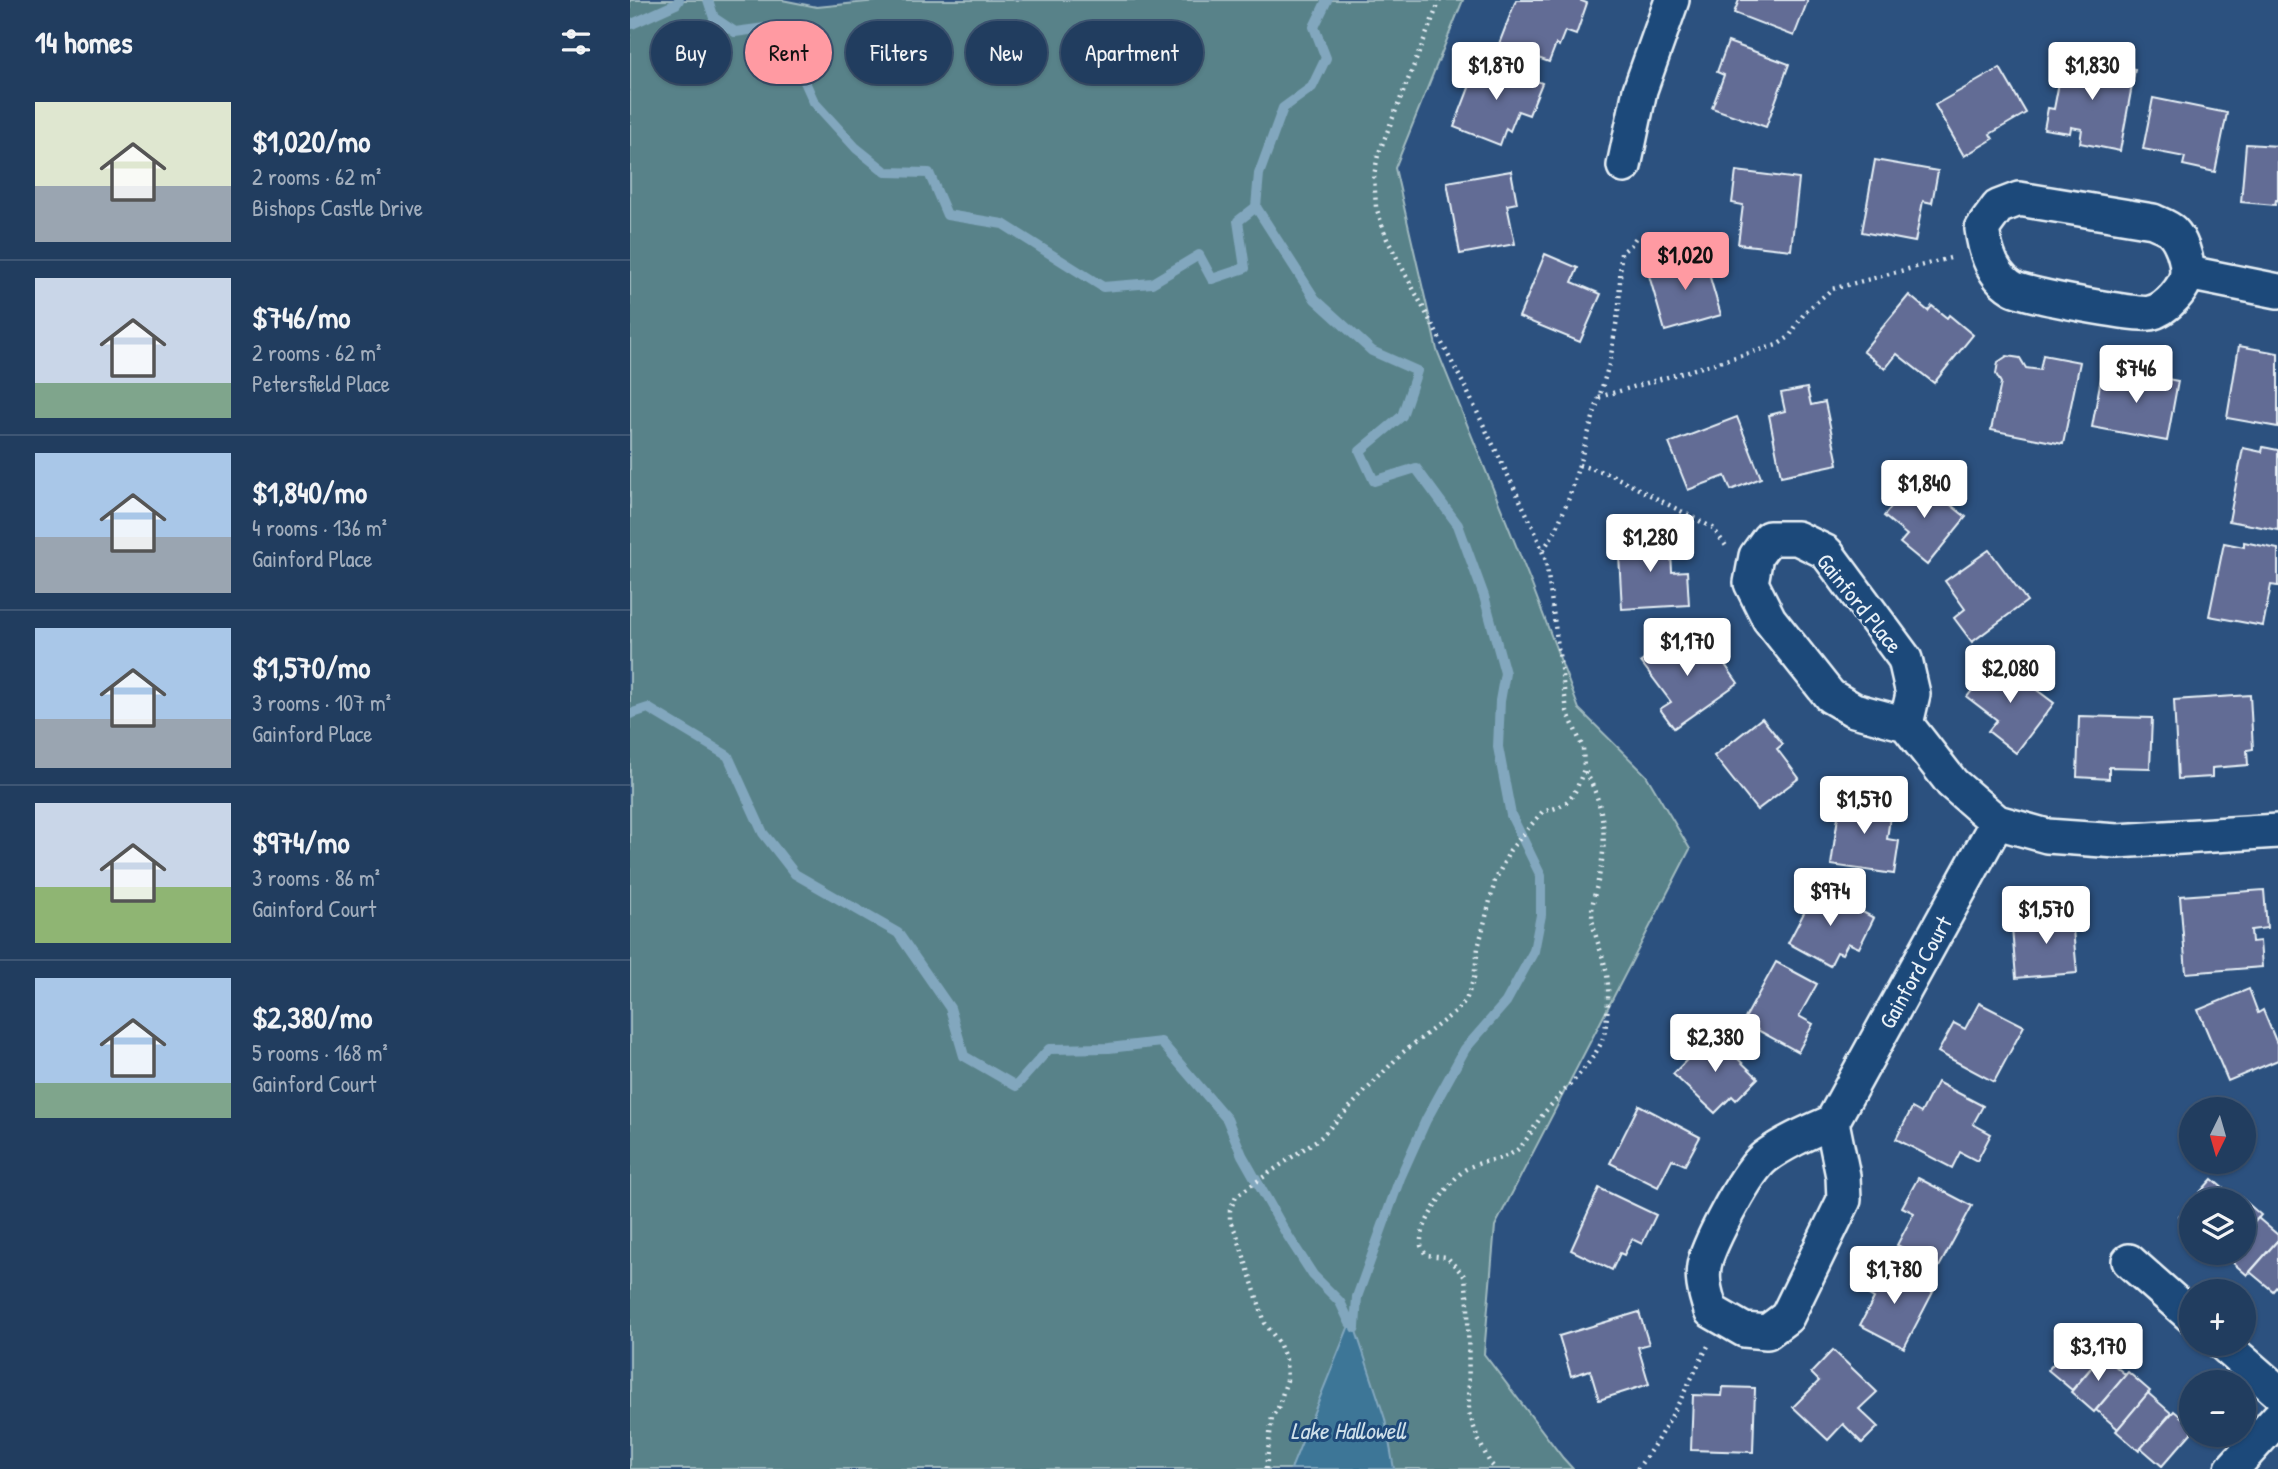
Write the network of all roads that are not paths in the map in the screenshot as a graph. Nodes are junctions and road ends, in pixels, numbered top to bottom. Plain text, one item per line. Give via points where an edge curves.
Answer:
1 (1672, 0) edge
2 (1624, 166) dead end
3 (2188, 273) junction
4 (2278, 291) edge
5 (1906, 724) junction
6 (1997, 822) junction
7 (2278, 831) edge
8 (1832, 1122) junction
9 (2129, 1261) dead end
10 (2179, 1305) edge
11 (2237, 1356) edge
12 (2278, 1392) edge
13 (2278, 1418) edge
14 (2232, 1469) edge

1 - 2 street via 1640,90
3 - 3 street via 2182,246 2172,230 2153,221 2020,199 1998,206 1982,229 1996,274 2014,289 2126,313 2151,313 2172,302
3 - 4 street
5 - 5 street, Gainford Place via 1913,694 1905,659 1826,552 1797,538 1769,538 1756,556 1751,583 1769,619 1829,696 1854,710
5 - 6 street via 1952,783
6 - 7 street via 2047,835 2118,841
6 - 8 street, Gainford Court
8 - 8 street via 1764,1158 1743,1184 1706,1259 1703,1287 1711,1311 1744,1330 1767,1332 1787,1317 1843,1200
9 - 10 street
11 - 12 street
13 - 14 street

